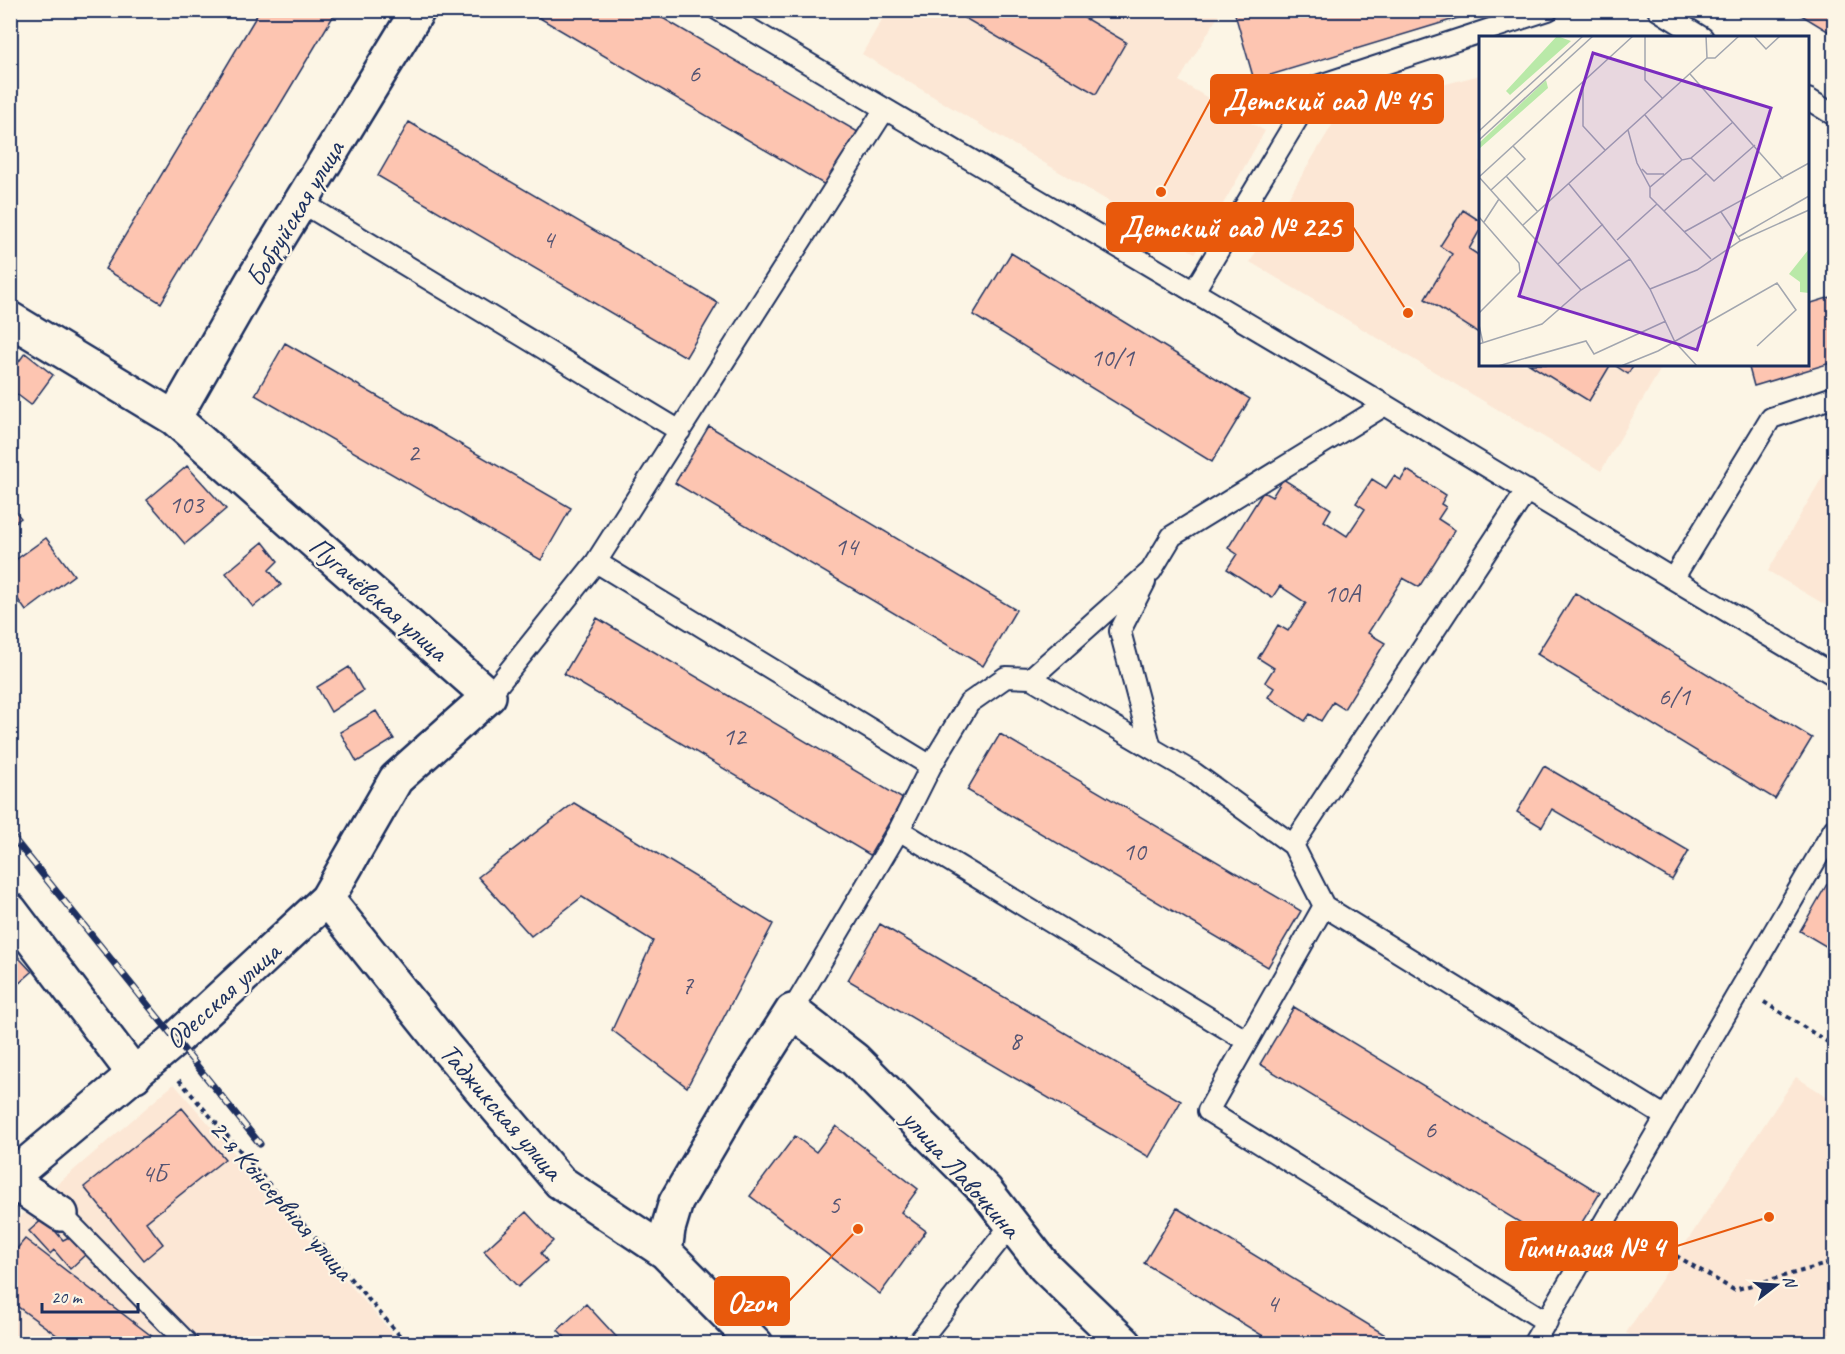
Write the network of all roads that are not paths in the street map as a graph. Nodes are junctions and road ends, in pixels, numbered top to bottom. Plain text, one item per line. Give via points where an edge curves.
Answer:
1 (418, 10) edge
2 (718, 10) edge
3 (1548, 10) edge
4 (1658, 10) edge
5 (1700, 36) edge
6 (1809, 100) edge
7 (885, 109) junction
8 (1834, 115) edge
9 (301, 202) junction
10 (1194, 291) junction
11 (10, 319) edge
12 (1834, 398) edge
13 (1385, 405) junction
14 (174, 418) junction
15 (680, 431) junction
16 (1527, 489) junction
17 (596, 562) junction
18 (1150, 572) junction
19 (1672, 579) junction
20 (1834, 675) edge
21 (1031, 678) junction
22 (489, 696) junction
23 (1151, 748) junction
24 (931, 766) junction
25 (899, 830) junction
26 (1834, 830) edge
27 (1293, 845) junction
28 (327, 898) junction
29 (1324, 906) junction
30 (10, 910) edge
31 (792, 1011) junction
32 (1247, 1041) junction
33 (146, 1065) junction
34 (1666, 1117) junction
35 (10, 1179) edge
36 (61, 1214) joint
37 (1011, 1225) junction
38 (665, 1252) junction
39 (1547, 1322) junction
40 (188, 1344) edge
41 (756, 1344) edge
42 (917, 1344) edge
43 (1125, 1344) edge
44 (1533, 1344) edge

1 - 9 street, Бобруйская улица
2 - 7 lane
3 - 10 lane via 1317,86
4 - 5 lane
6 - 8 lane
7 - 10 lane
7 - 15 lane
9 - 14 street, Бобруйская улица
9 - 15 lane
10 - 13 lane
11 - 14 street, Пугачёвская улица
12 - 19 lane via 1771,418
13 - 16 lane
13 - 18 lane via 1172,536
14 - 22 street, Пугачёвская улица
15 - 17 lane
16 - 19 lane
16 - 27 lane
17 - 22 lane
17 - 24 lane
18 - 21 lane
18 - 23 lane via 1120,631
19 - 20 lane
21 - 23 lane
21 - 24 lane via 1006,677 969,703
22 - 28 street, Одесская улица via 396,779
23 - 27 lane via 1194,773
24 - 25 lane
25 - 31 lane
25 - 32 lane
26 - 34 lane
27 - 29 lane
28 - 33 street, Одесская улица
28 - 38 street, Таджикская улица via 447,1049 560,1182
29 - 32 lane
29 - 34 lane
30 - 33 street
31 - 37 street, улица Лавочкина via 854,1059 986,1191
31 - 38 street via 676,1202
32 - 39 lane via 1208,1111
33 - 35 street, Одесская улица
34 - 39 lane
35 - 36 street
36 - 40 lane
37 - 42 lane
37 - 43 street, улица Лавочкина via 1045,1267
38 - 41 street, Таджикская улица
39 - 44 lane

